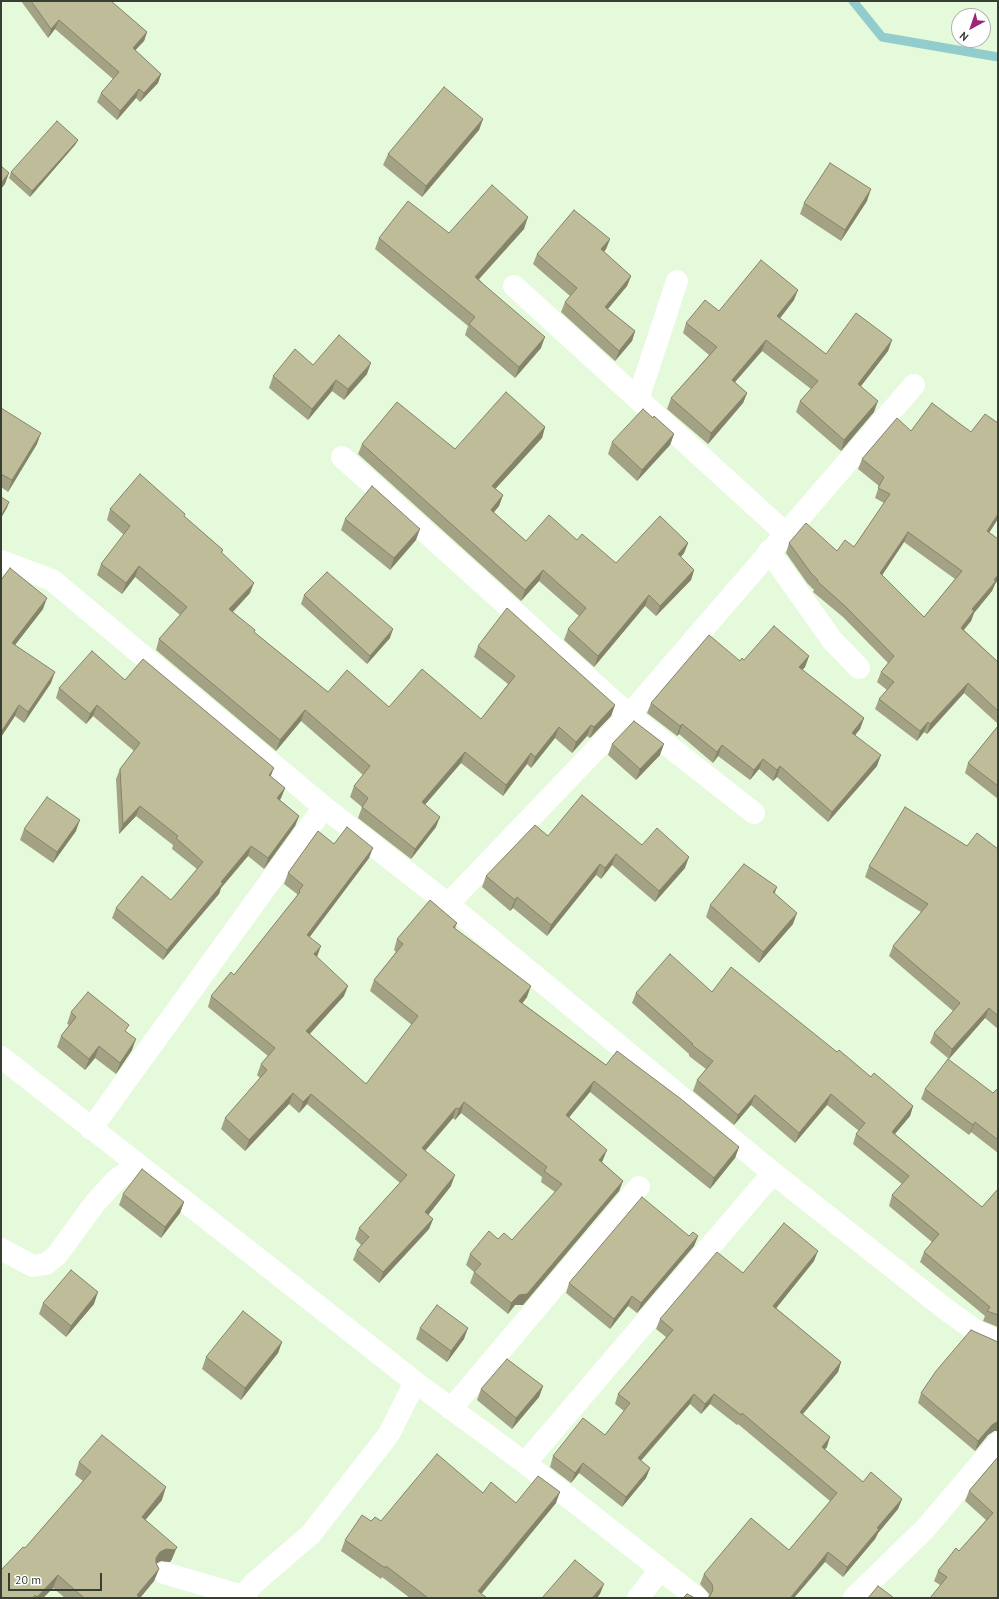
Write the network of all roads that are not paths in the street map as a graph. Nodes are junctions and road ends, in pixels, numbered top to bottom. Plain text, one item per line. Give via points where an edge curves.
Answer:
1 (677, 281) dead end
2 (514, 286) dead end
3 (914, 384) dead end
4 (638, 399) junction
5 (342, 457) dead end
6 (785, 534) junction
7 (769, 551) junction
8 (4, 566) edge
9 (858, 668) dead end
10 (628, 715) junction
11 (324, 807) junction
12 (754, 813) dead end
13 (448, 904) junction
14 (1, 1057) edge
15 (91, 1129) junction
16 (137, 1164) junction
17 (773, 1172) junction
18 (639, 1187) dead end
19 (1, 1249) edge
20 (998, 1341) edge
21 (415, 1382) junction
22 (451, 1409) junction
23 (998, 1443) edge
24 (525, 1463) junction
25 (660, 1570) junction
26 (164, 1573) dead end
27 (243, 1597) edge
28 (638, 1598) edge
29 (697, 1598) edge
30 (854, 1598) edge

1 - 4 street
2 - 4 street
3 - 6 street
4 - 6 street
5 - 10 street
6 - 7 street
7 - 9 street via 832,640
7 - 10 street
8 - 11 street via 52,580
10 - 12 street
10 - 13 street
11 - 13 street
11 - 15 street
13 - 17 street
14 - 15 street
15 - 16 street
16 - 19 street via 116,1180 95,1203 57,1255 46,1264 33,1266
16 - 21 street
17 - 20 street via 944,1308 976,1331
17 - 24 street
18 - 22 street
21 - 22 street
21 - 27 street via 389,1434 311,1534 253,1584
22 - 24 street
23 - 30 street via 925,1528
24 - 25 street
25 - 28 street
25 - 29 street
26 - 27 street

